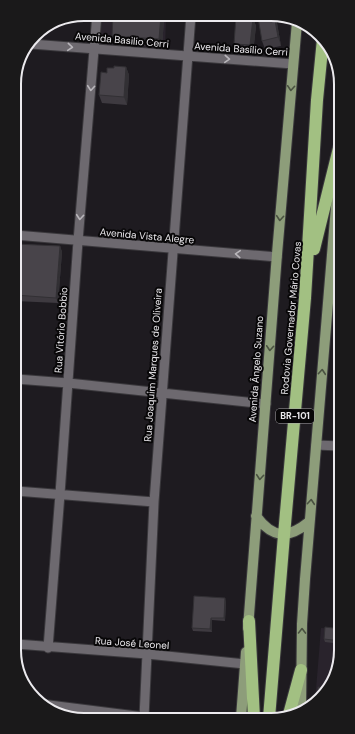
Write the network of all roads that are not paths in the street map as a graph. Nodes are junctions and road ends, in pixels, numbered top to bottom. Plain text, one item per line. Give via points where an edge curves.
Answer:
1 (96, 21) edge
2 (191, 21) edge
3 (297, 26) edge
4 (35, 44) edge
5 (322, 47) edge
6 (94, 49) junction
7 (188, 56) junction
8 (293, 64) junction
9 (334, 168) edge
10 (21, 236) edge
11 (78, 241) junction
12 (173, 250) junction
13 (277, 257) junction
14 (334, 271) edge
15 (306, 298) junction
16 (21, 379) edge
17 (68, 383) junction
18 (162, 392) junction
19 (266, 404) junction
20 (316, 445) junction
21 (334, 446) edge
22 (21, 491) edge
23 (60, 494) junction
24 (154, 502) junction
25 (256, 516) junction
26 (310, 522) junction
27 (284, 535) junction
28 (249, 621) junction
29 (21, 645) edge
30 (48, 648) junction
31 (147, 654) junction
32 (245, 664) junction
33 (301, 670) junction
34 (301, 705) edge
35 (54, 706) edge
36 (290, 710) edge
37 (112, 713) edge
38 (144, 713) edge
39 (240, 713) edge
40 (254, 713) edge
41 (269, 713) edge

1 - 6 street, Rua Vitório Bobbio
2 - 7 street, Rua Joaquim Marques de Oliveira
3 - 8 main road, Avenida Ângelo Suzano
4 -> 6 street, Avenida Basilio Cerri
5 - 15 highway, Rodovia Governador Mário Covas / BR-101
6 - 7 street, Avenida Basilio Cerri
6 -> 11 street, Rua Vitório Bobbio
7 -> 8 street, Avenida Basílio Cerri
7 - 12 street, Rua Joaquim Marques de Oliveira
8 -> 13 main road, Avenida Ângelo Suzano
9 - 15 highway via 316,239
10 - 11 street, Avenida Vista Alegre
11 - 12 street, Avenida Vista Alegre
11 - 17 street, Rua Vitório Bobbio
13 -> 12 street, Avenida Vista Alegre
12 - 18 street, Rua Joaquim Marques de Oliveira
13 -> 19 main road, Avenida Ângelo Suzano
20 -> 14 main road
15 - 27 highway, Rodovia Governador Mário Covas / BR-101
16 - 17 street
17 - 18 street
17 - 23 street, Rua Vitório Bobbio
18 - 19 street
18 - 24 street, Rua Joaquim Marques de Oliveira
19 -> 25 main road, Avenida Ângelo Suzano
20 - 21 street
26 -> 20 main road
22 - 23 street
23 - 24 street
23 - 30 street, Rua Vitório Bobbio
24 - 31 street, Rua Joaquim Marques de Oliveira
25 - 27 main road via 273,532
25 - 28 main road, Avenida Ângelo Suzano
26 - 27 main road
33 -> 26 main road
27 - 41 highway, Rodovia Governador Mário Covas / BR-101
28 - 32 main road, Avenida Ângelo Suzano
28 - 40 highway
29 - 30 street, Rua José Leonel
30 - 31 street, Rua José Leonel
31 - 32 street, Rua José Leonel
31 - 38 street, Rua Joaquim Marques de Oliveira
32 - 39 main road, Avenida Ângelo Suzano
33 - 34 main road
33 - 36 highway
35 - 37 street

